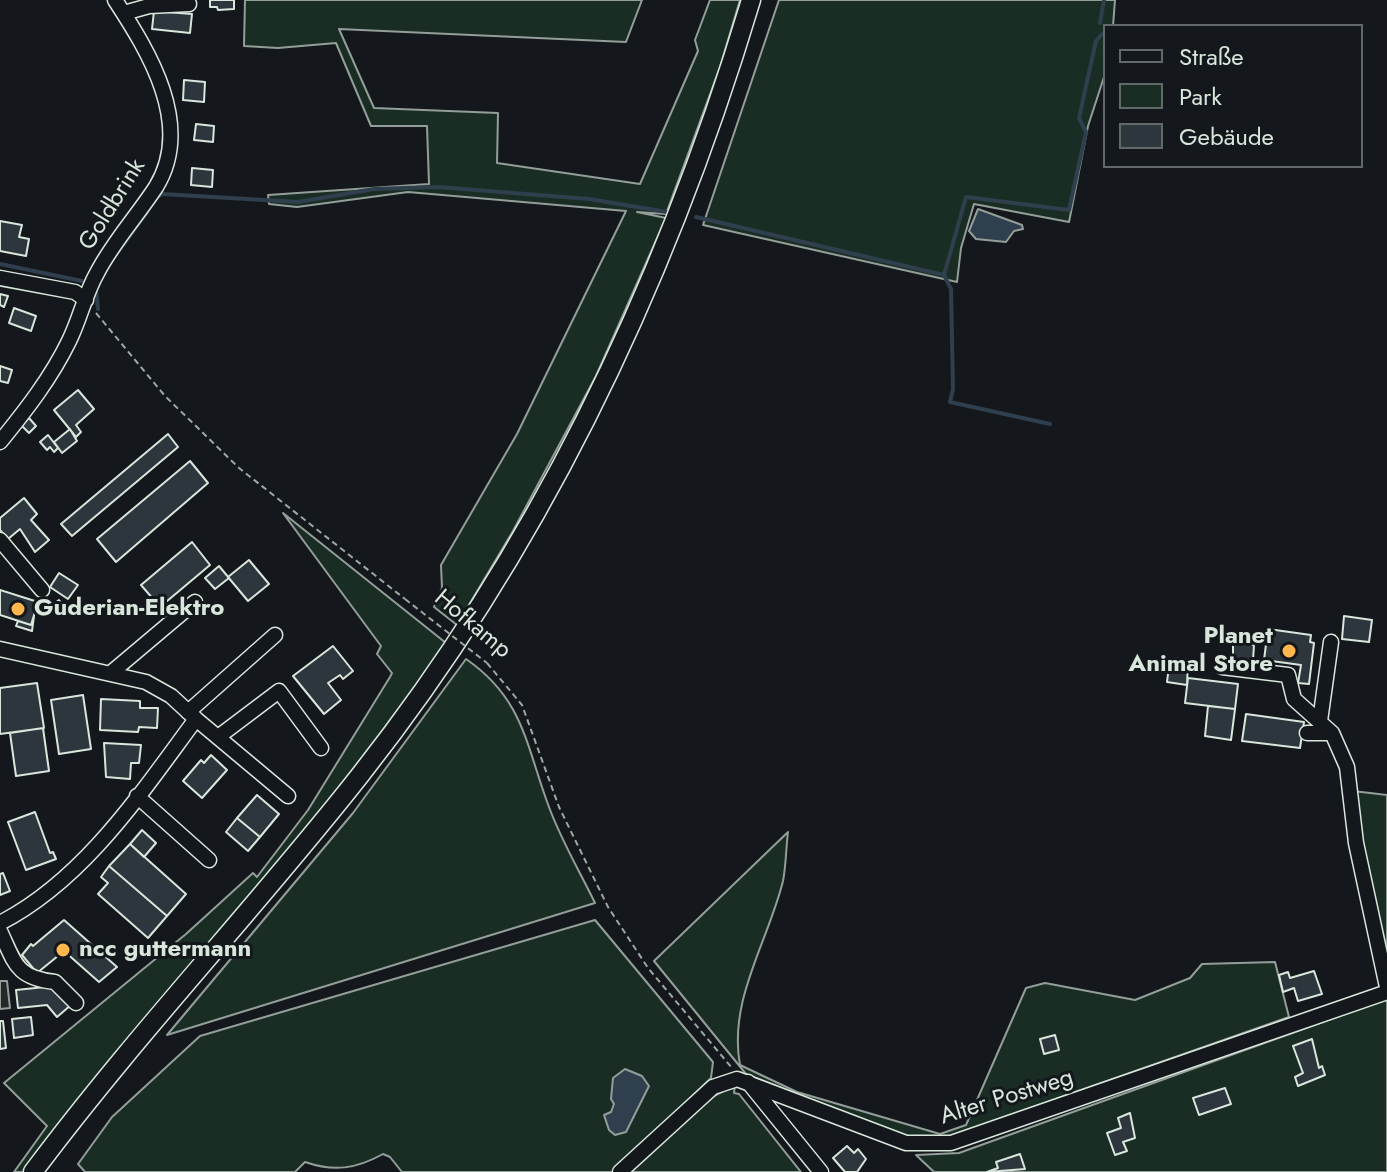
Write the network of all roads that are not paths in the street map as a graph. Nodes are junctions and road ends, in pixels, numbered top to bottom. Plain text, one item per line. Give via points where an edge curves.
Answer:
1 (115, 0) edge
2 (751, 0) edge
3 (189, 4) dead end
4 (124, 13) junction
5 (0, 278) edge
6 (86, 300) junction
7 (0, 442) edge
8 (0, 540) edge
9 (42, 590) dead end
10 (195, 602) dead end
11 (275, 635) dead end
12 (1331, 642) dead end
13 (0, 649) edge
14 (1222, 667) dead end
15 (112, 672) junction
16 (192, 715) junction
17 (1320, 721) junction
18 (1307, 733) dead end
19 (1332, 733) junction
20 (218, 737) junction
21 (321, 748) dead end
22 (137, 796) junction
23 (288, 796) dead end
24 (209, 860) dead end
25 (0, 923) edge
26 (0, 931) edge
27 (1387, 990) edge
28 (76, 1003) dead end
29 (748, 1081) junction
30 (33, 1172) edge
31 (620, 1172) edge
32 (821, 1172) edge

1 - 4 street, Goldbrink
2 - 30 main road via 715,118 608,379 470,620 362,774
3 - 4 street
4 - 6 street, Goldbrink via 149,54 166,97 171,131 158,183 98,270
5 - 6 street via 75,292
6 - 7 street, Goldbrink via 36,398
8 - 9 street
10 - 15 street
11 - 16 street
12 - 17 street
13 - 15 street
14 - 17 street via 1288,675 1294,699
15 - 16 street via 146,682
16 - 20 street
16 - 22 street
17 - 19 street
18 - 19 street
19 - 27 street, Alter Postweg via 1347,767 1356,843
20 - 21 street via 279,691
20 - 23 street
22 - 24 street
22 - 25 street via 86,859 23,912
26 - 28 street via 20,970 36,980 55,982
27 - 29 street, Alter Postweg via 951,1143 906,1143
29 - 31 street via 713,1087
29 - 32 street

